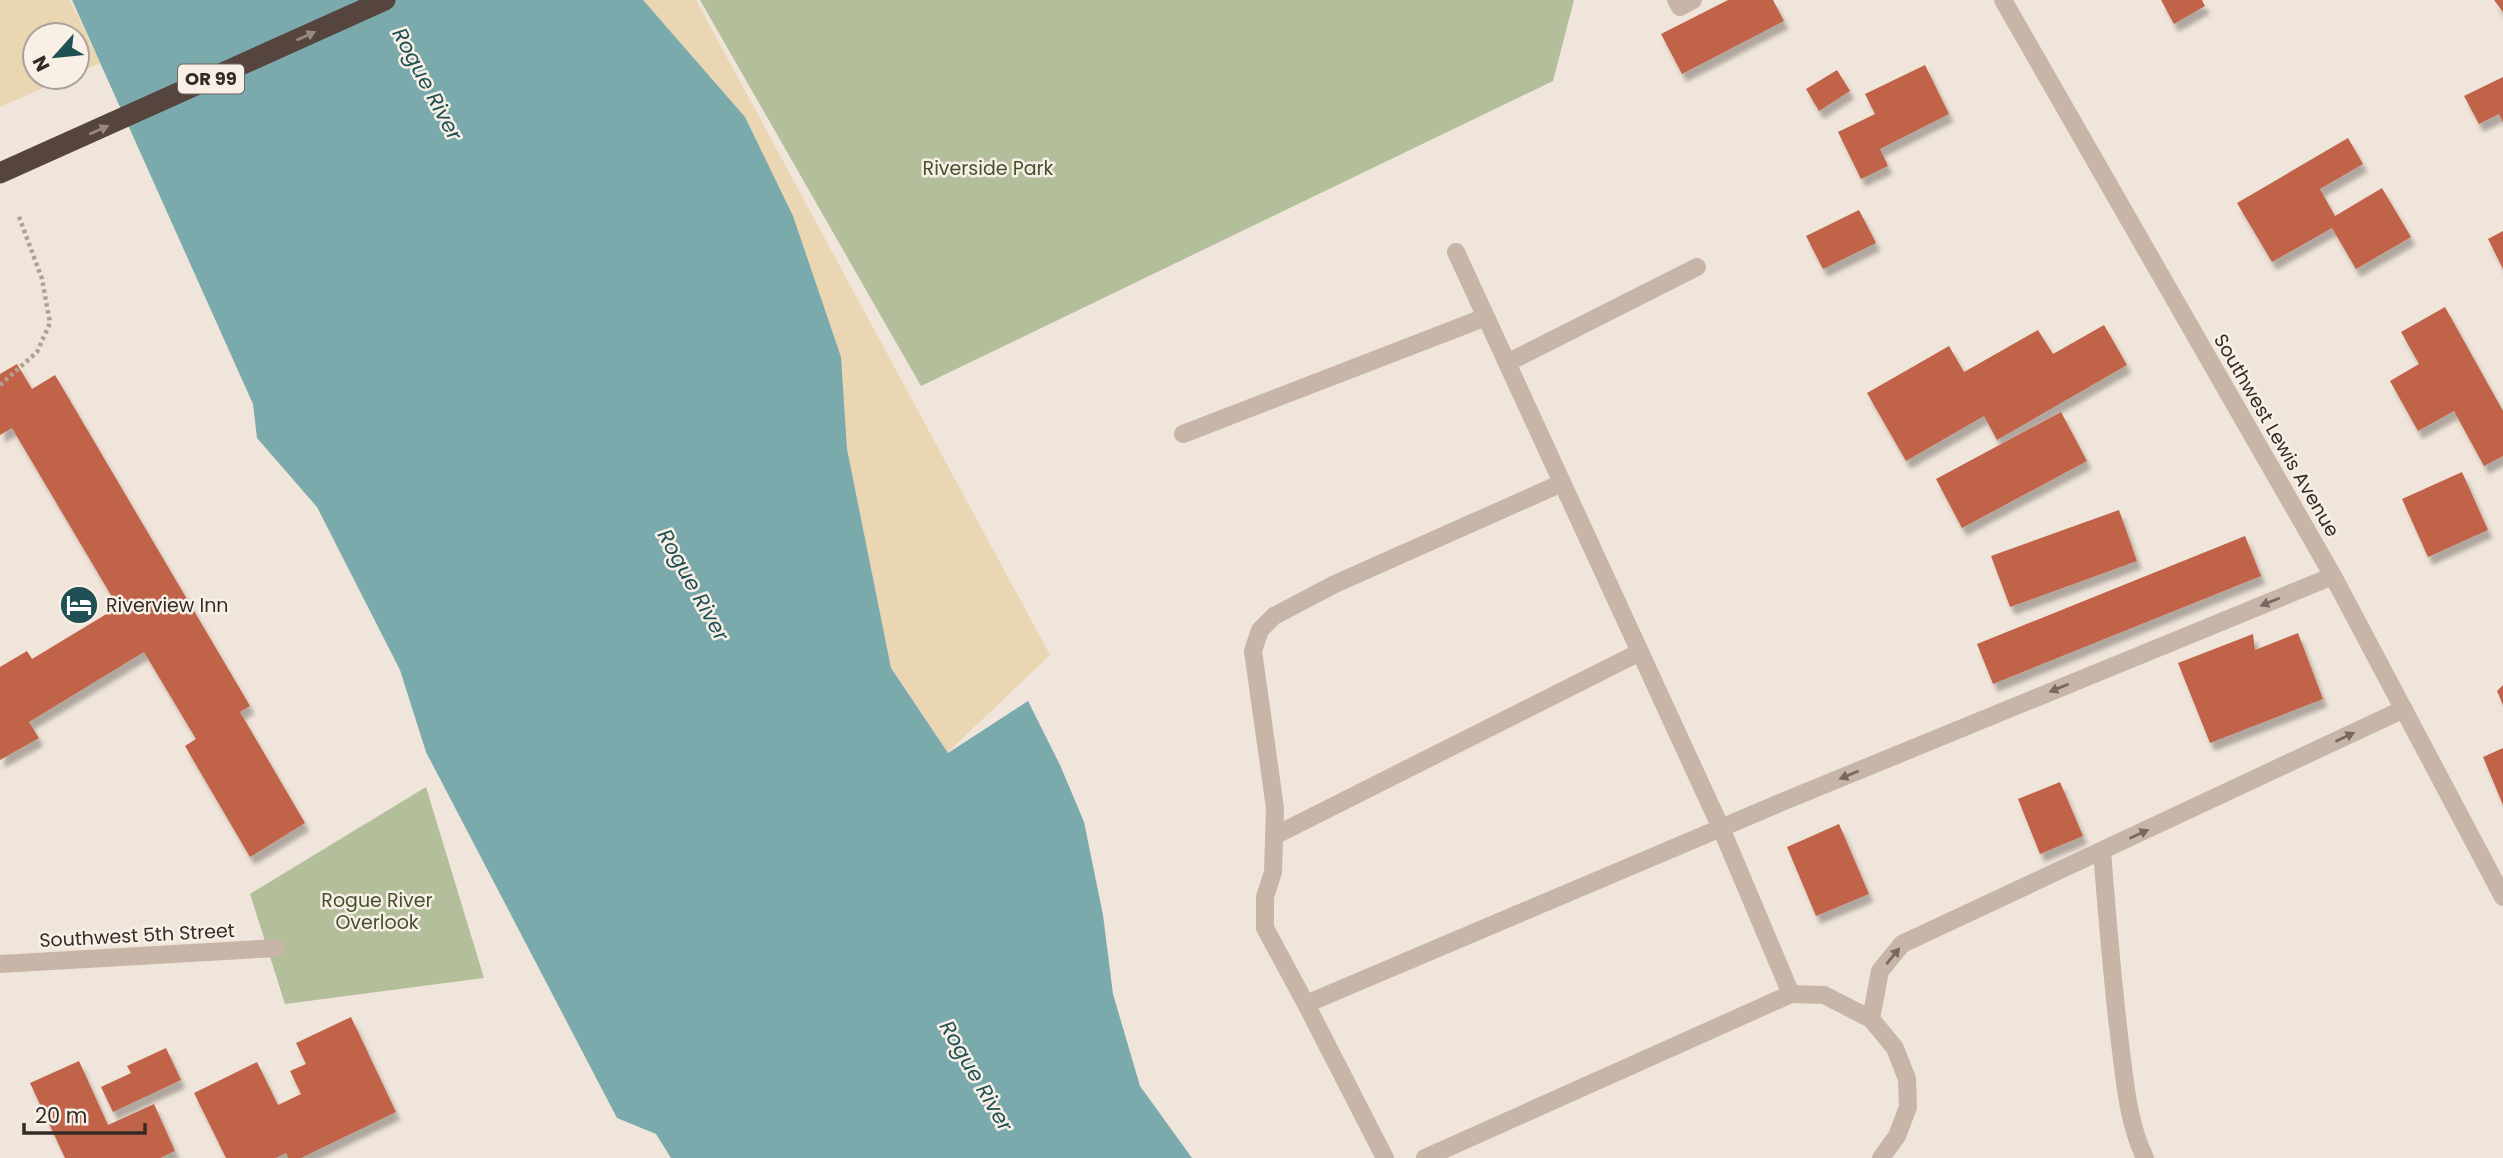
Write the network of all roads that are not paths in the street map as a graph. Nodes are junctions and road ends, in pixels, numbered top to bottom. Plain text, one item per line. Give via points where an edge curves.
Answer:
1 (385, 0) edge
2 (1676, 0) edge
3 (1693, 0) edge
4 (2003, 0) edge
5 (0, 173) edge
6 (1456, 252) dead end
7 (1697, 267) dead end
8 (1486, 317) junction
9 (1507, 363) junction
10 (1182, 434) dead end
11 (1562, 483) junction
12 (2333, 576) junction
13 (1640, 652) junction
14 (2404, 709) junction
15 (1721, 828) junction
16 (1274, 836) junction
17 (2102, 851) junction
18 (2503, 897) edge
19 (277, 948) dead end
20 (0, 964) edge
21 (1791, 995) junction
22 (1306, 1004) junction
23 (1871, 1019) junction
24 (1385, 1158) edge
25 (1425, 1158) edge
26 (1881, 1158) edge
27 (2145, 1158) edge

5 -> 1 highway, OR 99
2 - 3 street via 1680,7
4 - 12 street, Southwest Lewis Avenue
6 - 8 street
7 - 9 street
8 - 9 street
8 - 10 street
9 - 11 street
11 - 13 street
11 - 16 street via 1335,583 1274,616 1260,630 1252,651 1275,808
12 - 14 street, Southwest Lewis Avenue
12 -> 15 street
13 - 15 street
13 - 16 street
17 -> 14 street
14 - 18 street, Southwest Lewis Avenue
15 - 21 street
15 - 22 street
16 - 22 street via 1265,928
23 -> 17 street via 1880,971 1902,944
17 - 27 street via 2126,1090
19 - 20 street, Southwest 5th Street
21 - 23 street via 1824,995
21 - 25 street
22 - 24 street
23 - 26 street via 1895,1048 1907,1079 1908,1107 1898,1136

